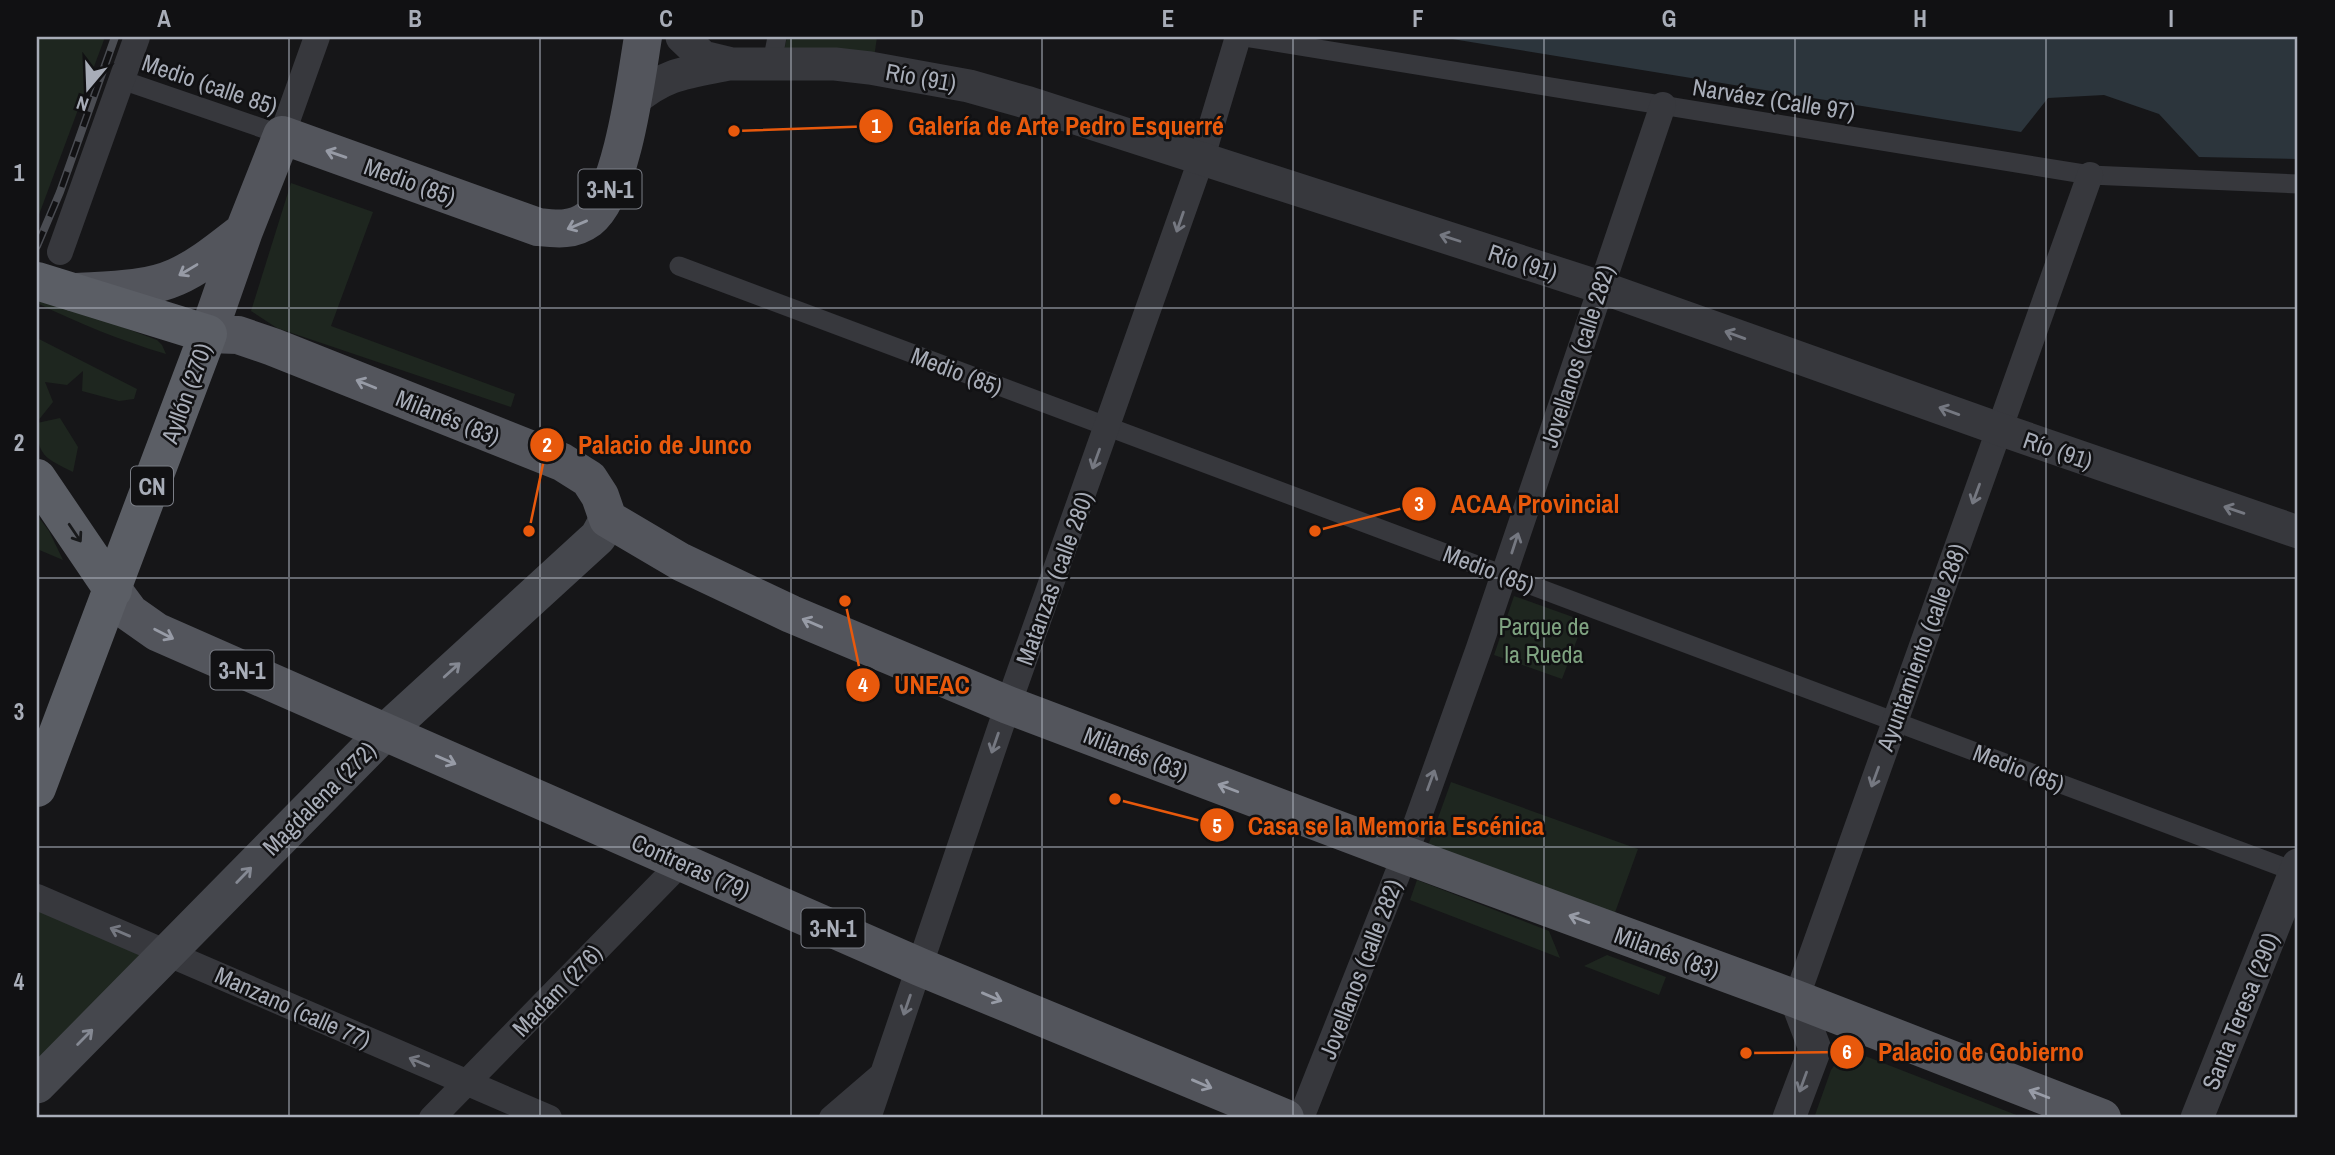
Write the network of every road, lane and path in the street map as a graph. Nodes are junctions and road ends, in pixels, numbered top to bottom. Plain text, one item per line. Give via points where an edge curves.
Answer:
1 (137, 37) edge
2 (317, 37) edge
3 (643, 37) edge
4 (682, 37) edge
5 (1238, 37) edge
6 (1245, 37) edge
7 (775, 50) edge
8 (732, 64) junction
9 (122, 80) junction
10 (633, 101) junction
11 (1662, 105) junction
12 (282, 135) junction
13 (1202, 158) junction
14 (2090, 176) junction
15 (2298, 184) edge
16 (244, 231) junction
17 (679, 266) dead end
18 (48, 267) edge
19 (1600, 287) junction
20 (73, 292) junction
21 (208, 334) junction
22 (1107, 427) junction
23 (1999, 429) junction
24 (37, 479) edge
25 (608, 519) junction
26 (2298, 532) edge
27 (1505, 575) junction
28 (113, 590) junction
29 (1008, 705) junction
30 (1895, 722) junction
31 (384, 733) junction
32 (37, 788) edge
33 (1405, 855) junction
34 (682, 862) junction
35 (2297, 870) edge
36 (37, 897) edge
37 (167, 953) junction
38 (920, 967) junction
39 (1796, 999) junction
40 (1872, 1030) junction
41 (1815, 1049) junction
42 (883, 1074) junction
43 (467, 1083) junction
44 (37, 1086) edge
45 (432, 1118) edge
46 (549, 1118) edge
47 (832, 1118) edge
48 (868, 1118) edge
49 (1285, 1118) edge
50 (1301, 1118) edge
51 (1789, 1118) edge
52 (2102, 1118) edge
53 (2197, 1118) edge

1 - 9 street
2 - 12 street, Ayllón (270)
3 - 10 main road, 3-N-1
4 - 8 street via 703,57
5 - 13 street, Matanzas (calle 280)
6 - 11 street, Narváez (Calle 97)
7 - 8 street, Río (91)
7 - 13 street, Río (91) via 969,86
8 - 10 street via 673,75 651,85
9 - 12 street, Medio (calle 85)
9 - 18 street
10 -> 12 main road, Medio (85) / 3-N-1 via 612,184 598,211 567,230 538,228
11 - 14 street, Narváez (Calle 97)
11 - 19 street, Jovellanos (calle 282)
12 - 16 main road, Ayllón (270)
19 -> 13 street, Río (91)
13 -> 22 street, Matanzas (calle 280)
14 - 15 street, Narváez (Calle 97)
14 - 23 street, Ayuntamiento (calle 288)
16 -> 20 main road via 176,277 125,289
16 - 21 main road, Ayllón (270)
17 - 22 street, Medio (85)
18 - 20 highway
23 -> 19 street, Río (91)
27 -> 19 street, Jovellanos (calle 282)
20 - 21 highway
25 -> 21 main road, Milanés (83) via 589,479 562,462 274,347 238,335
21 - 28 highway, Ayllón (270) / CN
22 - 27 street, Medio (85)
22 -> 29 street, Matanzas (calle 280)
26 -> 23 street, Río (91)
23 -> 30 street, Ayuntamiento (calle 288)
24 -> 28 highway
29 -> 25 main road, Milanés (83) via 791,614 681,562
31 -> 25 main road, Magdalena (272) via 598,537
27 - 30 street, Medio (85)
33 -> 27 street, Jovellanos (calle 282)
28 -> 31 main road, Contreras (79) / 3-N-1 via 130,613 157,632
28 - 32 highway, Ayllón (270) / CN
33 -> 29 main road, Milanés (83)
29 -> 38 street, Matanzas (calle 280)
30 - 35 street, Medio (85)
30 -> 39 street, Ayuntamiento (calle 288)
31 -> 34 main road, Contreras (79) / 3-N-1
37 -> 31 main road, Magdalena (272)
39 -> 33 main road, Milanés (83)
33 - 50 street, Jovellanos (calle 282)
34 - 38 main road, Contreras (79) / 3-N-1
34 - 43 street, Madam (276)
35 - 53 street, Santa Teresa (290)
37 -> 36 street, Manzano (calle 77)
43 -> 37 street, Manzano (calle 77)
44 -> 37 main road, Magdalena (272)
38 -> 42 street, Matanzas (calle 280)
38 -> 49 main road, Contreras (79) / 3-N-1
39 - 40 main road, Milanés (83)
39 - 41 street
40 - 41 street via 1844,1031
52 -> 40 main road, Milanés (83)
41 -> 51 street
42 - 47 street
42 - 48 street, Matanzas (calle 280)
43 - 45 street, Madam (276)
43 - 46 street, Manzano (calle 77)

